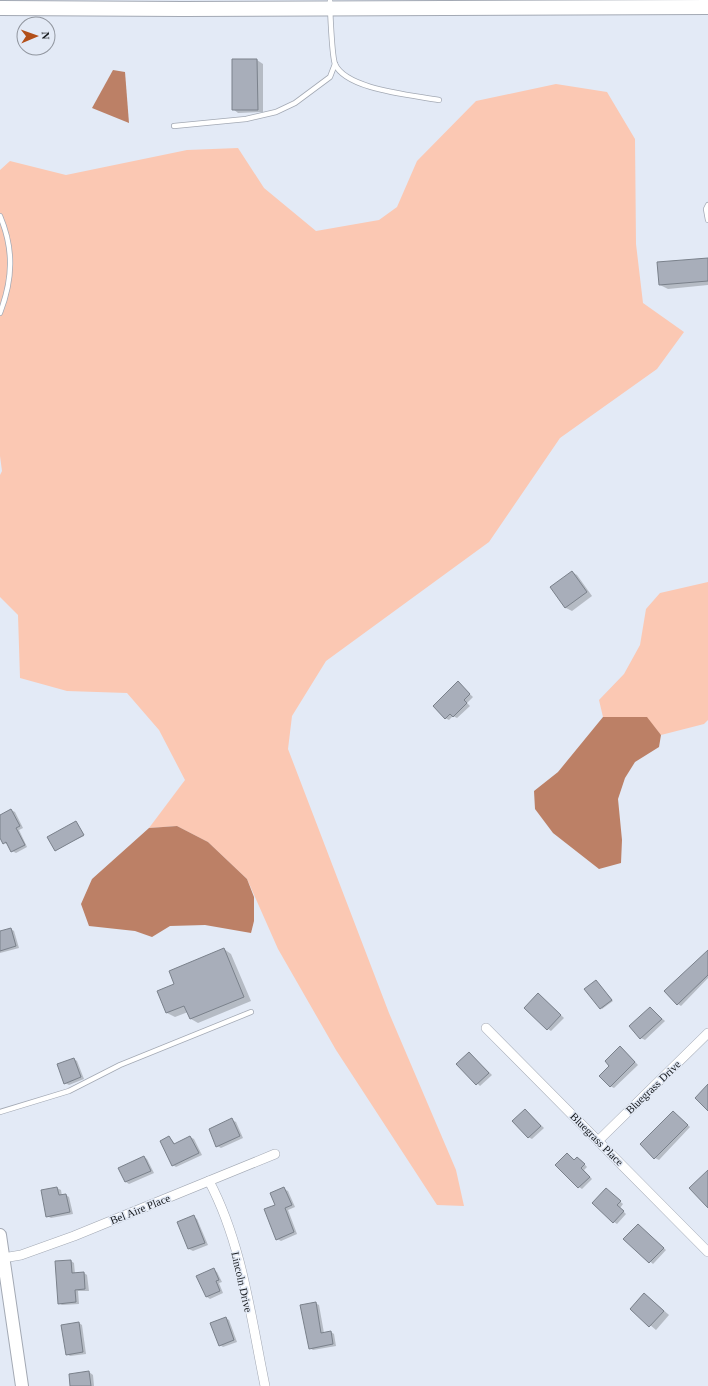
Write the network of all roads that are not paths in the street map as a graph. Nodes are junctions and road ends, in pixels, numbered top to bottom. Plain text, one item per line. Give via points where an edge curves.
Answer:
1 (330, 4) edge
2 (708, 7) edge
3 (0, 8) edge
4 (335, 64) junction
5 (439, 100) dead end
6 (174, 126) dead end
7 (708, 205) edge
8 (0, 216) edge
9 (708, 220) edge
10 (0, 313) edge
11 (251, 1012) dead end
12 (486, 1028) dead end
13 (708, 1033) edge
14 (0, 1112) edge
15 (599, 1140) junction
16 (275, 1154) dead end
17 (209, 1181) junction
18 (0, 1235) edge
19 (708, 1252) edge
20 (3, 1258) junction
21 (22, 1386) edge
22 (265, 1386) edge

1 - 2 main road
1 - 3 main road
1 - 4 lane
4 - 5 lane via 349,79 364,86
4 - 6 lane via 330,77 295,103 276,112 246,119
7 - 9 lane
8 - 10 lane via 7,232 11,265 8,292
11 - 14 lane via 120,1065 69,1091
12 - 15 street, Bluegrass Place
13 - 15 street, Bluegrass Drive
15 - 19 street, Bluegrass Place
16 - 17 street, Bel Aire Place
17 - 20 street, Bel Aire Place via 74,1236 21,1255
17 - 22 street, Lincoln Drive via 233,1240
18 - 20 main road
20 - 21 main road

